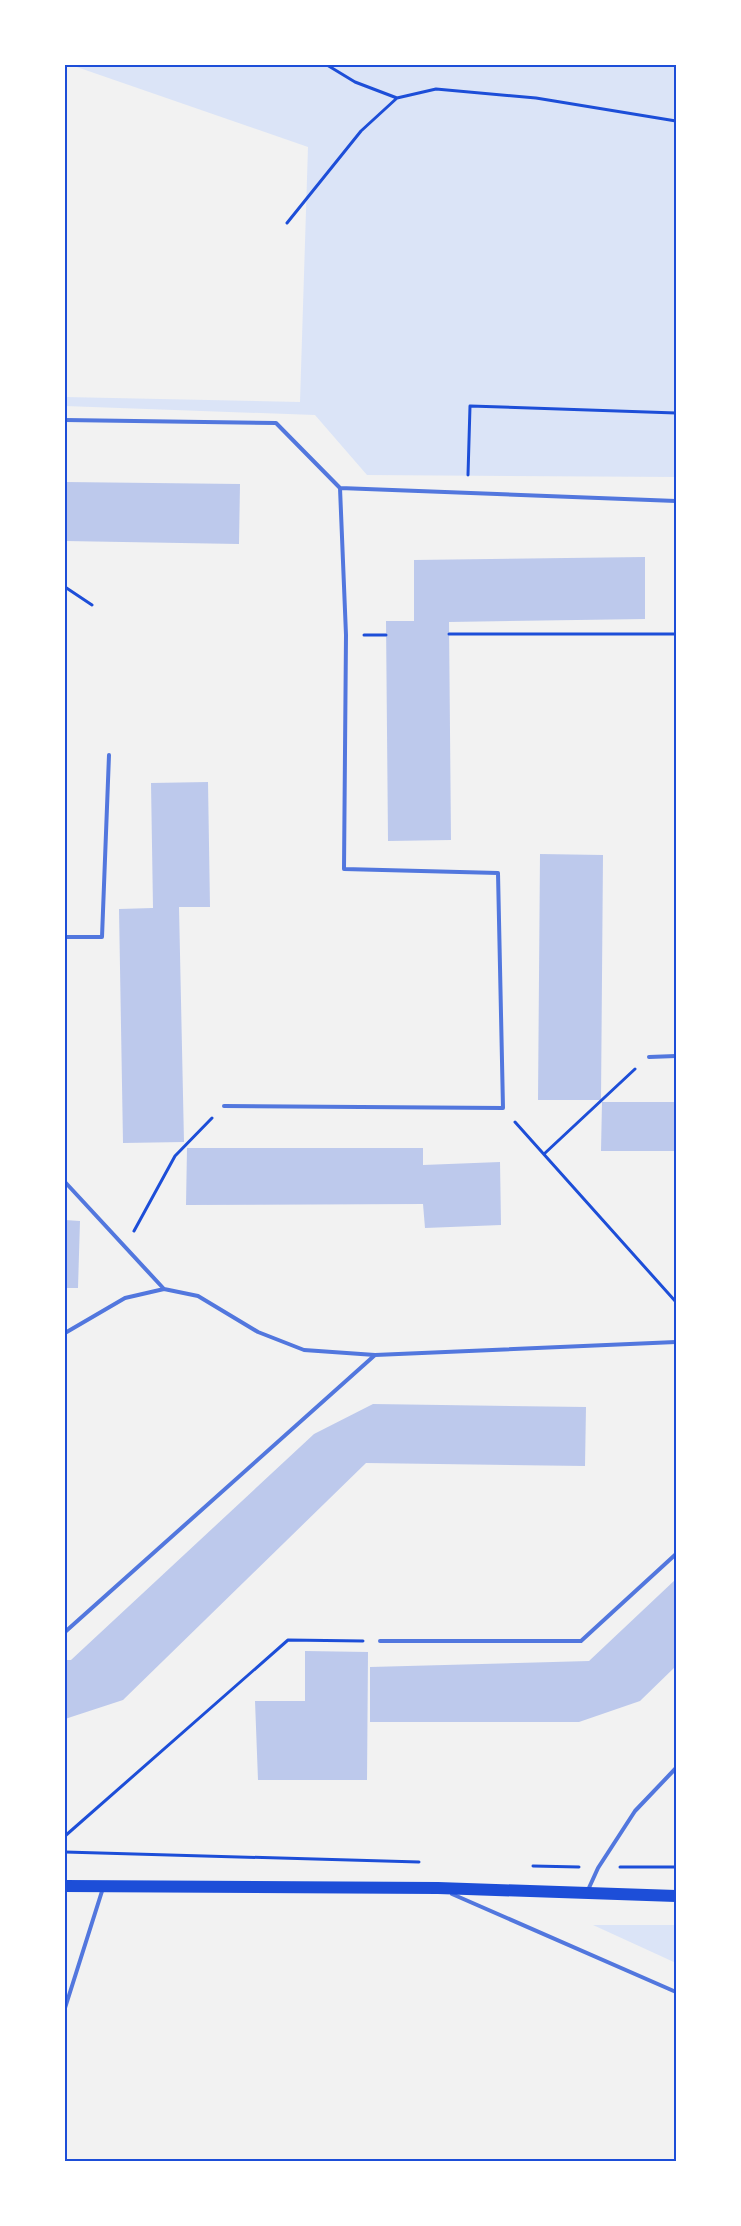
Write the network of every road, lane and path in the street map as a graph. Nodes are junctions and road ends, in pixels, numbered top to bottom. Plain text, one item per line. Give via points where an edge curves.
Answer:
1 (327, 65) edge
2 (397, 98) junction
3 (676, 121) edge
4 (287, 223) dead end
5 (676, 414) edge
6 (65, 420) edge
7 (340, 488) junction
8 (467, 493) junction
9 (676, 501) edge
10 (65, 587) edge
11 (92, 605) dead end
12 (450, 634) dead end
13 (676, 634) edge
14 (109, 755) dead end
15 (65, 937) edge
16 (649, 1056) joint
17 (676, 1056) edge
18 (224, 1106) joint
19 (503, 1108) junction
20 (544, 1154) junction
21 (65, 1182) edge
22 (126, 1247) junction
23 (164, 1289) junction
24 (676, 1302) edge
25 (65, 1333) edge
26 (676, 1342) edge
27 (374, 1355) junction
28 (676, 1554) edge
29 (65, 1632) edge
30 (380, 1641) joint
31 (676, 1768) edge
32 (65, 1836) edge
33 (65, 1852) edge
34 (421, 1862) dead end
35 (529, 1866) dead end
36 (676, 1867) edge
37 (598, 1868) junction
38 (104, 1885) junction
39 (65, 1886) edge
40 (438, 1888) junction
41 (586, 1895) junction
42 (676, 1896) edge
43 (676, 1992) edge
44 (65, 2008) edge

1 - 2 path via 355,82
2 - 3 path via 436,89 536,98
2 - 4 path via 361,132
5 - 8 path via 470,406
6 - 7 lane via 276,423
7 - 8 lane
7 - 19 lane via 346,635 344,869 498,873
8 - 9 lane
10 - 11 path
12 - 13 path
14 - 15 lane via 102,937
16 - 17 lane
16 - 20 path
18 - 19 lane
18 - 22 path via 175,1156
19 - 20 path
20 - 24 path
21 - 22 lane
22 - 23 lane
23 - 25 lane via 125,1298
23 - 27 lane via 198,1296 258,1332 304,1350
26 - 27 lane
27 - 29 lane
28 - 30 lane via 581,1641
30 - 32 path via 288,1640
31 - 37 lane via 635,1811
33 - 34 path
35 - 37 path
36 - 37 path
37 - 41 lane
38 - 39 main road
38 - 40 main road
38 - 44 lane
40 - 41 main road
40 - 43 lane
41 - 42 main road

